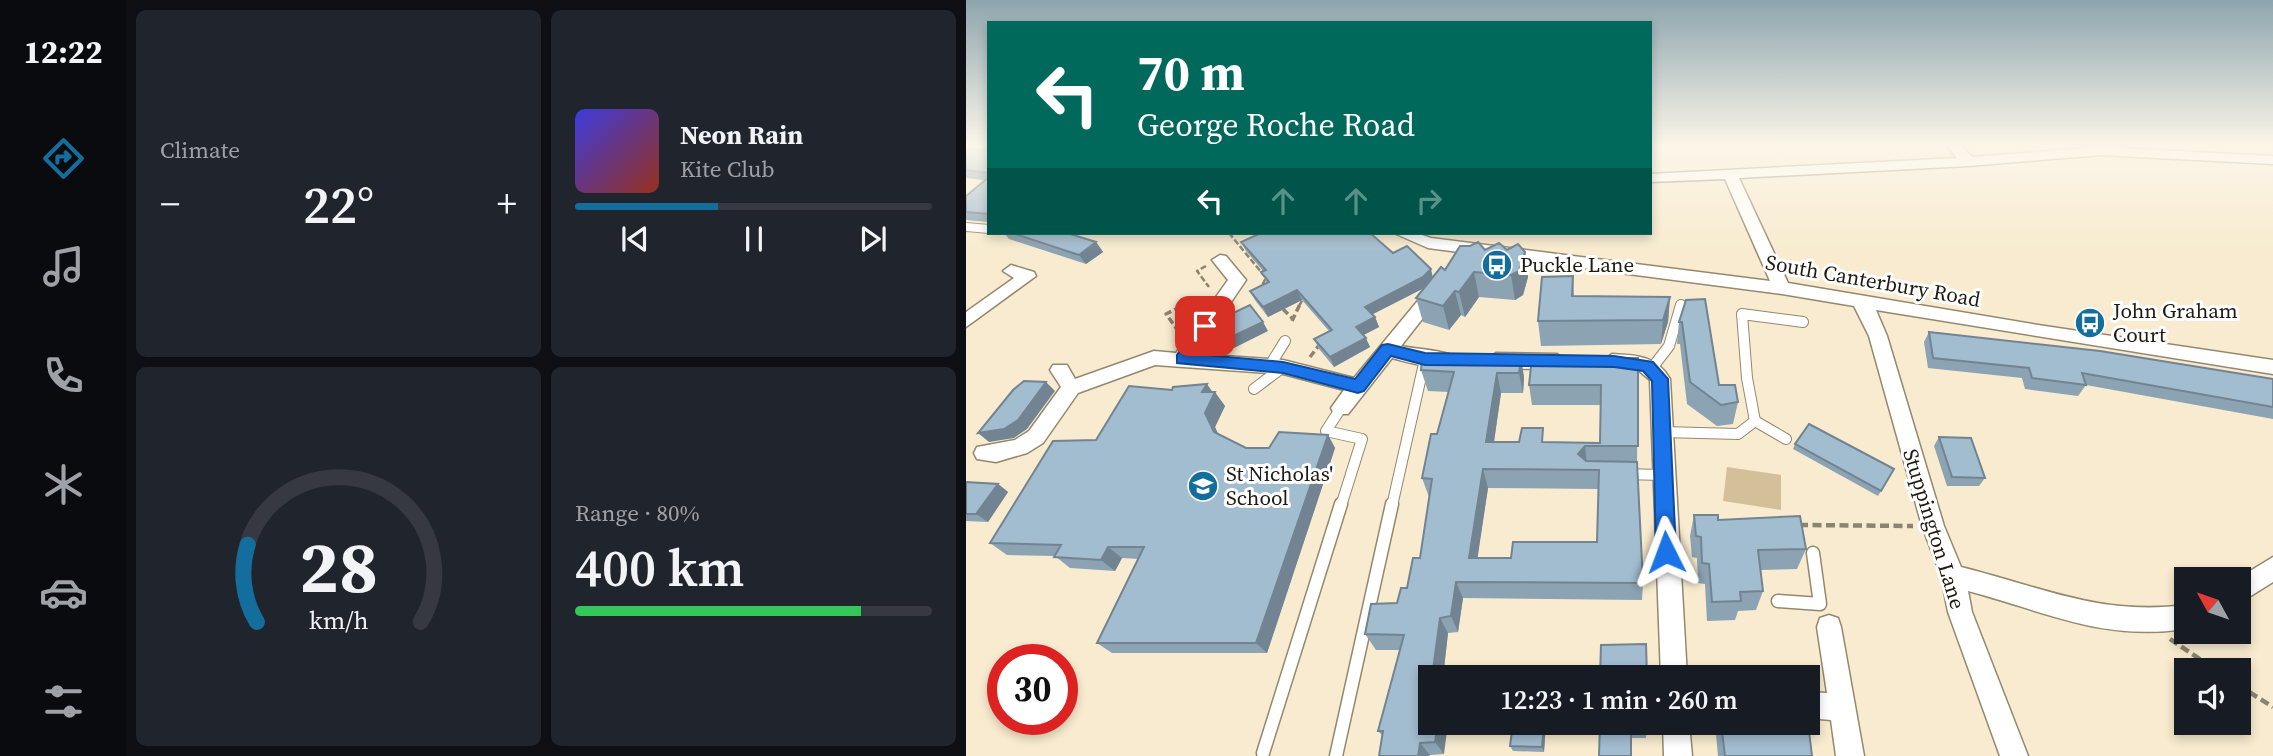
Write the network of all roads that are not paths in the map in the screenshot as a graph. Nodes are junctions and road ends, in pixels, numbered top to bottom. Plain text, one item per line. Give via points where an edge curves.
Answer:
1 (1733, 181) edge
2 (966, 227) edge
3 (987, 229) edge
4 (1407, 235) edge
5 (1472, 243) edge
6 (1220, 260) dead end
7 (1011, 271) dead end
8 (1782, 288) junction
9 (1860, 303) junction
10 (1681, 305) edge
11 (966, 321) edge
12 (1803, 322) dead end
13 (1285, 341) dead end
14 (1388, 349) junction
15 (1184, 350) junction
16 (1425, 359) junction
17 (1276, 363) junction
18 (2273, 367) edge
19 (1652, 369) junction
20 (1358, 386) junction
21 (1254, 389) dead end
22 (1341, 408) joint
23 (1755, 421) junction
24 (1662, 432) junction
25 (1786, 439) dead end
26 (984, 453) dead end
27 (1612, 474) edge
28 (1662, 475) junction
29 (1813, 554) dead end
30 (2273, 568) edge
31 (1953, 576) junction
32 (2251, 584) edge
33 (1778, 601) dead end
34 (1825, 615) junction
35 (2174, 620) edge
36 (1673, 665) edge
37 (1820, 706) edge
38 (1842, 708) junction
39 (1677, 735) edge
40 (1263, 753) dead end
41 (1336, 756) edge
42 (1678, 756) edge
43 (1850, 756) edge
44 (2014, 756) edge

1 - 8 street
2 - 3 lane
4 - 5 street, South Canterbury Road via 1428,243
5 - 8 street, South Canterbury Road
5 - 14 street
6 - 15 street via 1237,280
7 - 11 street via 1028,276
8 - 9 street, South Canterbury Road
9 - 18 street, South Canterbury Road
9 - 31 street, Stuppington Lane via 1878,336 1933,526
10 - 19 lane via 1674,342
12 - 23 lane via 1742,314
13 - 17 lane
14 - 16 street
14 - 20 street
15 - 17 street
15 - 26 street via 1066,379 1035,437 1020,447
16 - 19 street via 1641,363
16 - 41 lane
17 - 20 street
17 - 21 lane
19 - 24 street via 1660,379
20 - 22 street
22 - 40 lane via 1326,431 1362,439
23 - 24 lane via 1738,434
23 - 25 lane
24 - 28 street
27 - 28 lane
28 - 36 street
29 - 34 lane
30 - 32 street
31 - 35 street via 2104,621
31 - 44 street, Stuppington Lane via 1960,612
33 - 34 lane
34 - 38 street
37 - 38 street
38 - 43 street
39 - 42 street

